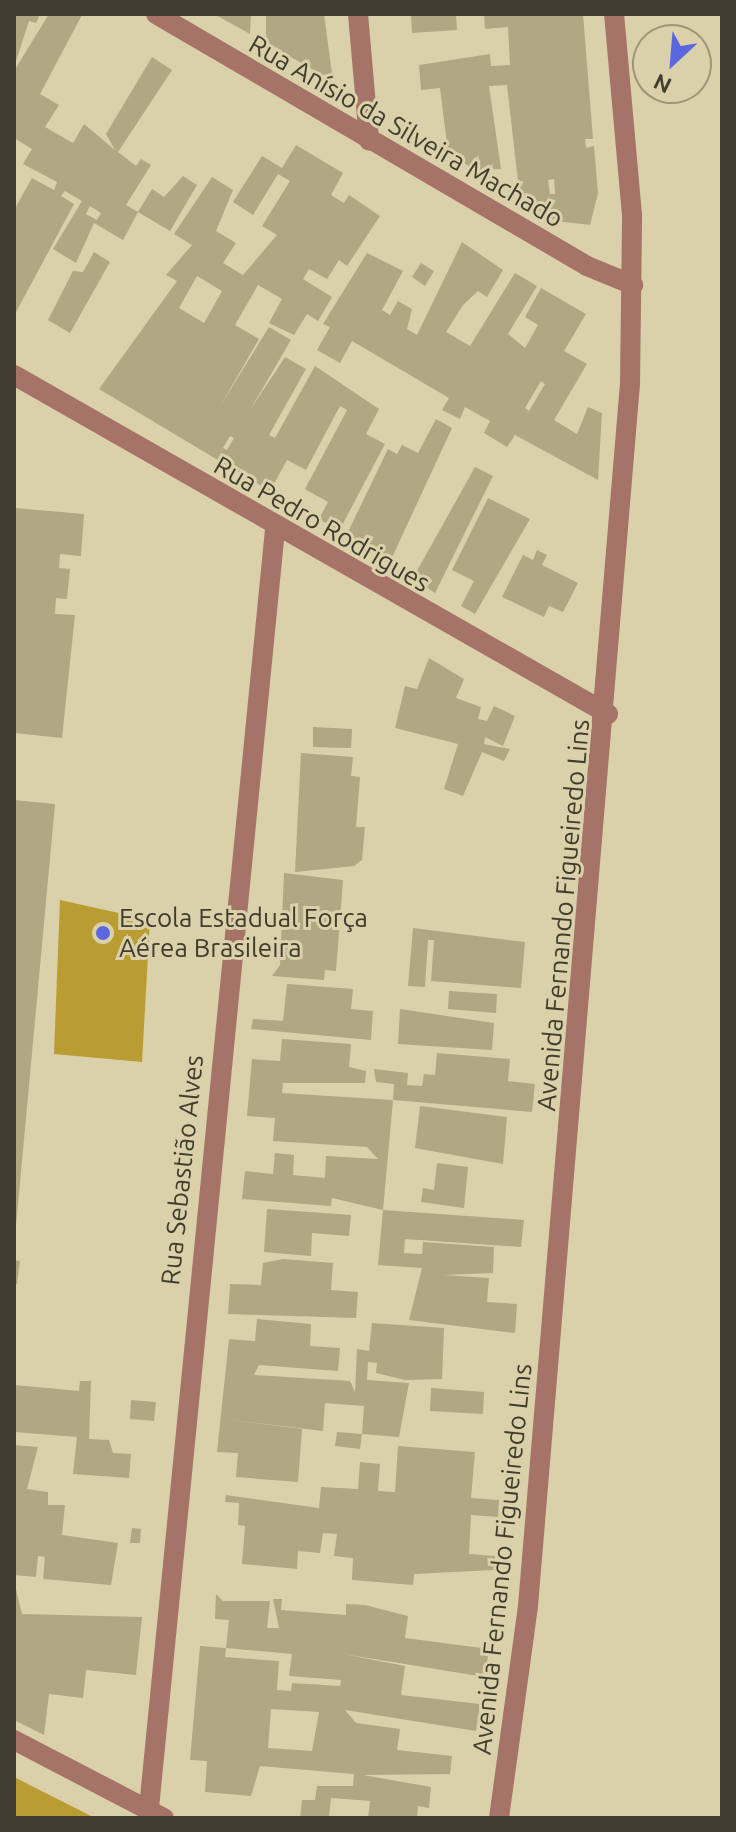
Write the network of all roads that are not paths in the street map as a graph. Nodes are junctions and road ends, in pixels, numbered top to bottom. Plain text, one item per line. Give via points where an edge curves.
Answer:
1 (156, 14) edge
2 (358, 14) edge
3 (614, 14) edge
4 (369, 141) junction
5 (633, 285) junction
6 (14, 375) edge
7 (275, 529) junction
8 (608, 714) junction
9 (14, 1740) edge
10 (153, 1815) edge
11 (499, 1818) edge

1 - 4 street, Rua Anísio da Silveira Machado
2 - 4 street
3 - 5 street, Avenida Fernando Figueiredo Lins
4 - 5 street, Rua Anísio da Silveira Machado
5 - 8 street, Avenida Fernando Figueiredo Lins
6 - 7 street, Rua Pedro Rodrigues
7 - 8 street, Rua Pedro Rodrigues
7 - 10 street, Rua Sebastião Alves
8 - 11 street, Avenida Fernando Figueiredo Lins via 528,1606
9 - 10 street

